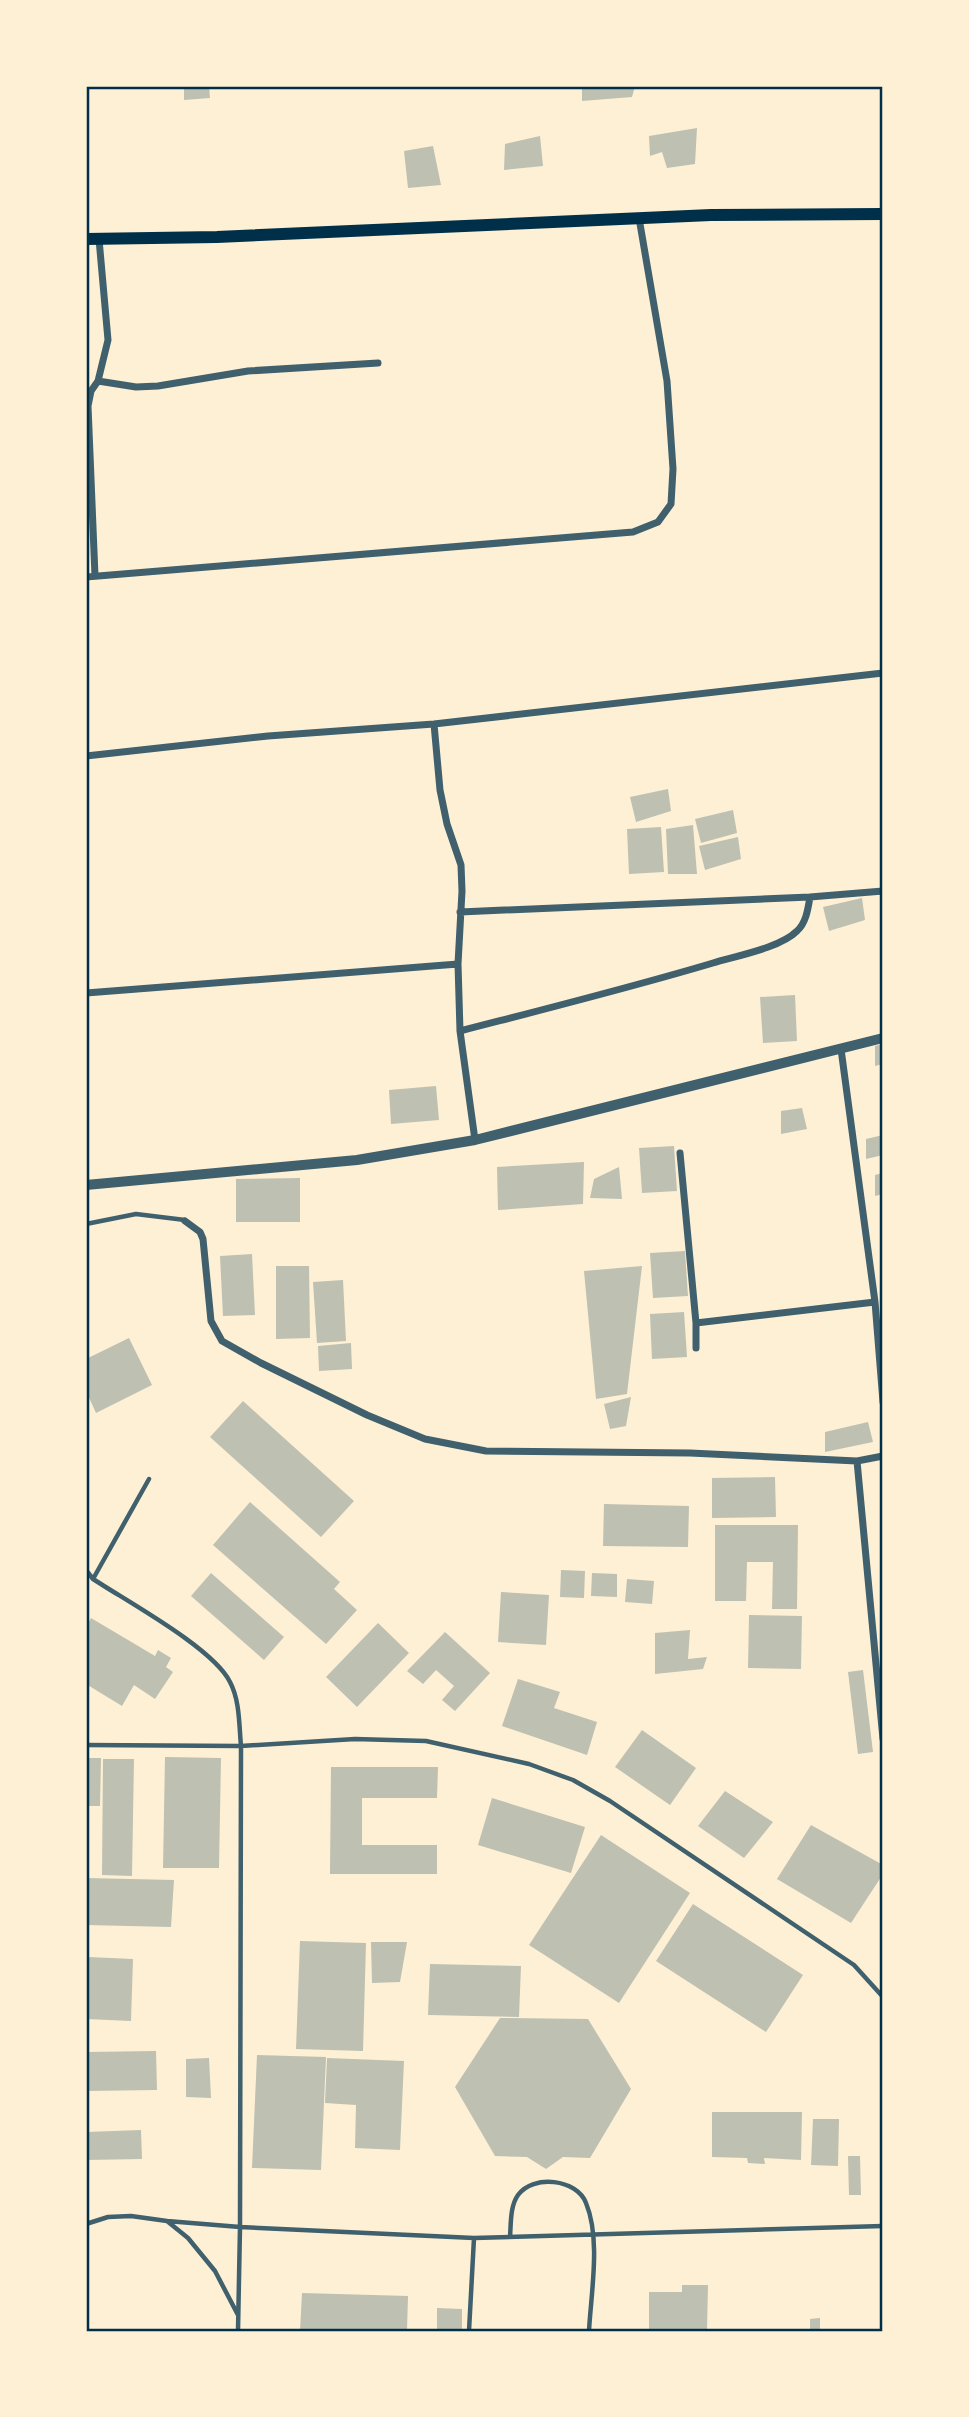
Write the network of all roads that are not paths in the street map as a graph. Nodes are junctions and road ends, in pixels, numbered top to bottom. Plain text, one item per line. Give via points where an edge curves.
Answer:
1 (883, 214) edge
2 (639, 218) junction
3 (92, 239) edge
4 (378, 363) dead end
5 (98, 381) junction
6 (88, 391) edge
7 (95, 576) junction
8 (86, 577) edge
9 (883, 673) edge
10 (434, 724) junction
11 (86, 756) edge
12 (883, 891) edge
13 (810, 897) junction
14 (460, 912) junction
15 (458, 964) junction
16 (86, 993) edge
17 (460, 1031) junction
18 (883, 1038) edge
19 (841, 1049) junction
20 (475, 1140) junction
21 (680, 1153) dead end
22 (86, 1185) edge
23 (185, 1220) joint
24 (86, 1224) edge
25 (875, 1302) junction
26 (696, 1323) junction
27 (696, 1348) dead end
28 (882, 1384) edge
29 (883, 1402) edge
30 (883, 1456) edge
31 (858, 1461) junction
32 (149, 1479) dead end
33 (86, 1570) edge
34 (93, 1579) junction
35 (883, 1739) edge
36 (86, 1745) edge
37 (241, 1746) junction
38 (883, 1997) edge
39 (167, 2221) junction
40 (86, 2224) edge
41 (883, 2225) edge
42 (240, 2227) junction
43 (594, 2236) junction
44 (509, 2237) junction
45 (474, 2238) junction
46 (238, 2316) junction
47 (237, 2331) edge
48 (469, 2331) edge
49 (589, 2331) edge

1 - 2 main road
2 - 3 main road
2 - 7 street via 671,432 671,504 658,522 620,534
3 - 5 street via 108,340
4 - 5 street via 248,371 158,386
5 - 6 street
6 - 7 street
7 - 8 street
9 - 10 street
10 - 11 street
10 - 14 street via 440,790 461,865
12 - 13 street
13 - 14 street
13 - 17 street via 798,931 782,941
14 - 15 street
15 - 16 street
15 - 17 street
17 - 20 street
18 - 19 street
19 - 20 street
19 - 25 street
20 - 22 street via 357,1160
21 - 26 street
23 - 24 lane via 136,1214
23 - 31 street via 203,1240 211,1321 222,1341 367,1415 425,1439 486,1451
25 - 26 street
25 - 28 street
26 - 27 street
28 - 29 street
30 - 31 street
31 - 35 street
32 - 34 lane
33 - 34 lane
34 - 37 lane via 195,1645 225,1673 237,1706
36 - 37 lane
37 - 38 lane via 355,1739 426,1741 529,1764 573,1780 854,1965
37 - 42 lane
39 - 40 lane via 108,2217
39 - 42 lane
39 - 46 lane via 215,2271
41 - 43 lane
42 - 45 lane
42 - 46 lane
43 - 44 lane
43 - 44 lane via 586,2200 577,2188 564,2183 528,2186 517,2196
43 - 49 lane
44 - 45 lane
45 - 48 lane
46 - 47 lane

